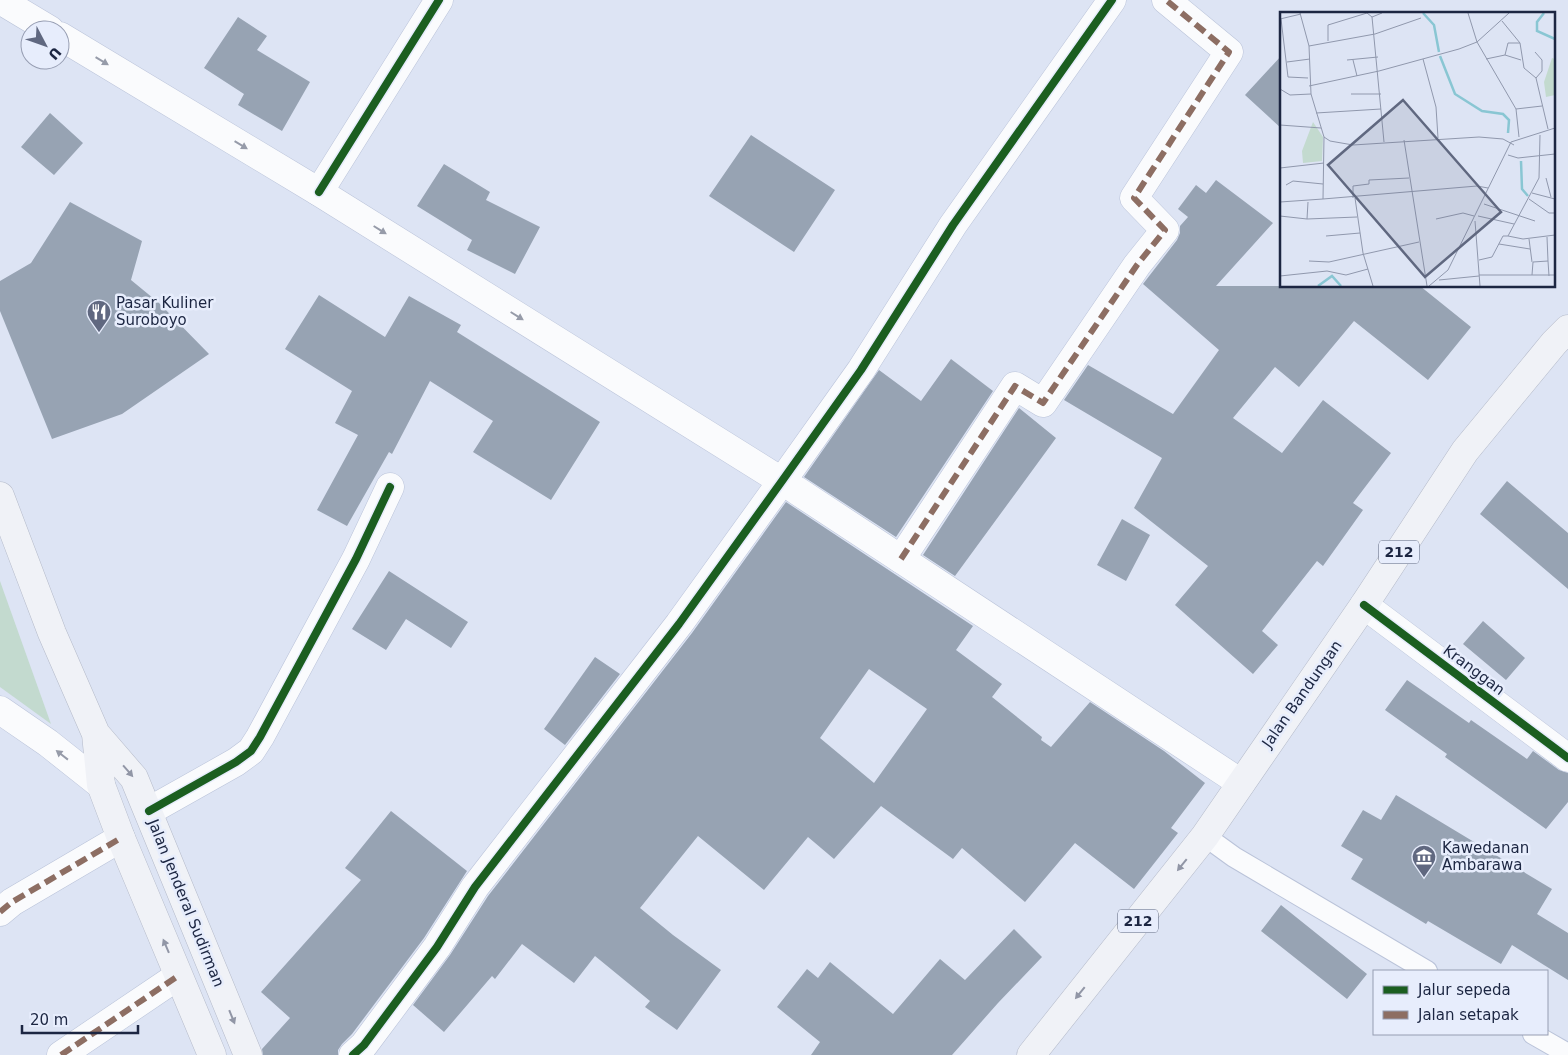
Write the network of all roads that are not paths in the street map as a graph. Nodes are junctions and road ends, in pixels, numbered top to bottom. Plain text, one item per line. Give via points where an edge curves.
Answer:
1 (0, 0) edge
2 (439, 0) edge
3 (1112, 0) edge
4 (1166, 0) edge
5 (33, 20) edge
6 (70, 42) edge
7 (319, 192) junction
8 (1568, 329) edge
9 (782, 481) junction
10 (390, 488) dead end
11 (0, 496) edge
12 (901, 559) junction
13 (1364, 605) junction
14 (0, 710) edge
15 (96, 734) junction
16 (1568, 758) edge
17 (1241, 783) junction
18 (101, 785) junction
19 (149, 811) junction
20 (1205, 836) junction
21 (121, 838) junction
22 (0, 912) edge
23 (1425, 970) edge
24 (178, 976) junction
25 (1535, 1035) edge
26 (1568, 1054) edge
27 (61, 1055) edge
28 (212, 1055) edge
29 (248, 1055) edge
30 (352, 1055) edge
31 (1031, 1055) edge

1 - 5 street
2 - 7 street
3 - 9 street via 954,224 861,370
4 - 12 street via 1229,52 1134,198 1165,230 1137,265 1043,403 1015,386
6 -> 7 street
7 -> 9 street
8 - 13 main road, Jalan Bandungan / 212 via 1465,451
9 - 12 street
9 - 30 street via 679,624 474,887 437,946 364,1045
10 - 19 street via 356,559 250,751
11 - 15 main road, Jalan Jenderal Sudirman via 52,634
12 - 17 street
13 - 16 street, Kranggan
13 - 17 main road, Jalan Bandungan / 212
18 -> 14 street
15 - 18 main road, Jalan Jenderal Sudirman
15 -> 19 main road, Jalan Jenderal Sudirman via 134,778
17 - 20 main road, Jalan Bandungan / 212
18 - 21 main road, Jalan Jenderal Sudirman
19 -> 29 main road, Jalan Jenderal Sudirman
20 - 23 lane via 1234,857
20 -> 31 main road, Jalan Bandungan / 212
21 - 22 street
24 -> 21 main road, Jalan Jenderal Sudirman
24 - 27 street
24 - 28 main road, Jalan Jenderal Sudirman
25 - 26 lane

